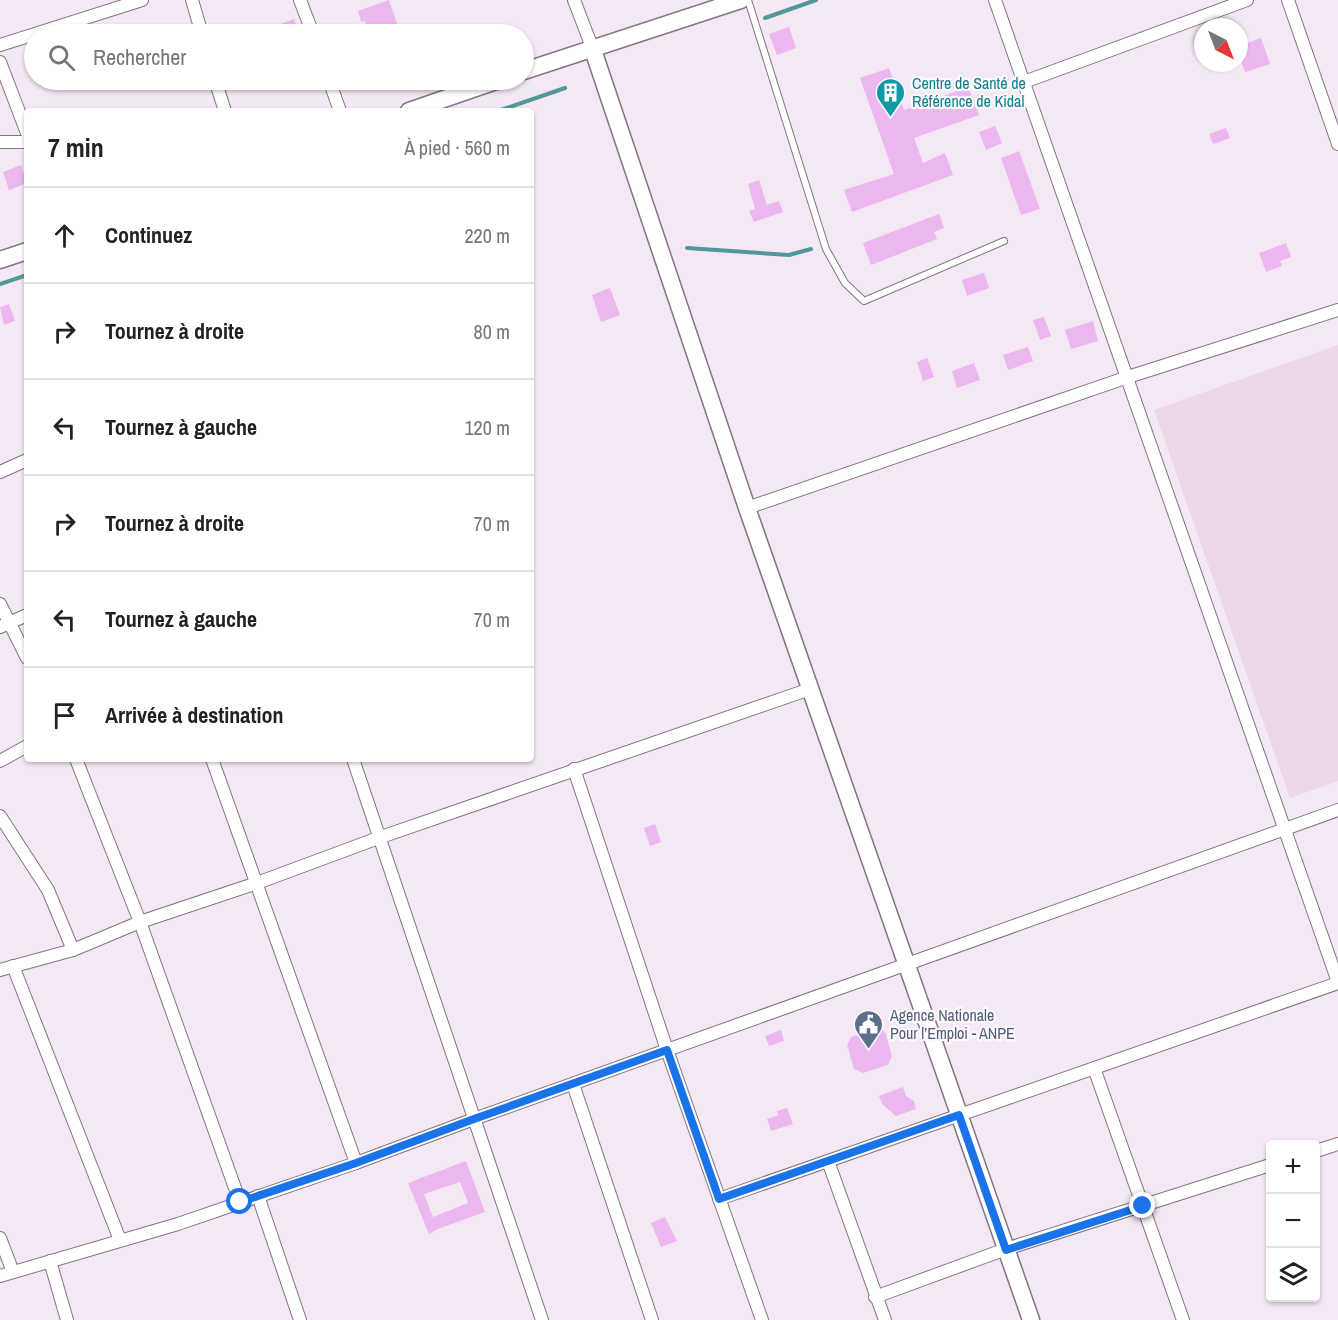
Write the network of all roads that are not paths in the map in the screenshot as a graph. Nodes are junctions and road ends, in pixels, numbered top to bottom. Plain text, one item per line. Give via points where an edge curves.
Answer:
1 (142, 0) edge
2 (192, 0) edge
3 (300, 0) edge
4 (574, 0) edge
5 (741, 0) edge
6 (748, 0) edge
7 (995, 0) edge
8 (1247, 0) edge
9 (1288, 0) edge
10 (66, 24) edge
11 (199, 24) edge
12 (309, 24) edge
13 (24, 37) edge
14 (0, 45) edge
15 (592, 47) junction
16 (0, 62) edge
17 (534, 67) edge
18 (1024, 82) junction
19 (218, 90) edge
20 (333, 90) edge
21 (470, 90) edge
22 (224, 108) edge
23 (339, 108) edge
24 (418, 108) edge
25 (24, 125) edge
26 (0, 141) edge
27 (24, 142) edge
28 (1338, 144) edge
29 (1004, 241) dead end
30 (24, 253) edge
31 (0, 260) edge
32 (1338, 310) edge
33 (1128, 377) junction
34 (24, 461) edge
35 (0, 472) edge
36 (747, 508) junction
37 (0, 604) edge
38 (24, 616) edge
39 (4, 625) edge
40 (24, 654) edge
41 (810, 688) junction
42 (24, 748) edge
43 (0, 761) edge
44 (77, 762) edge
45 (213, 762) edge
46 (354, 762) edge
47 (574, 769) junction
48 (1338, 810) edge
49 (0, 816) edge
50 (1285, 829) junction
51 (381, 837) junction
52 (257, 883) junction
53 (140, 922) junction
54 (73, 950) junction
55 (906, 964) junction
56 (13, 966) junction
57 (0, 970) edge
58 (1338, 982) edge
59 (667, 1050) junction
60 (1094, 1068) junction
61 (573, 1084) junction
62 (959, 1115) junction
63 (474, 1119) junction
64 (1338, 1144) edge
65 (1320, 1150) edge
66 (828, 1161) junction
67 (356, 1163) junction
68 (1266, 1166) edge
69 (258, 1196) junction
70 (719, 1199) junction
71 (240, 1202) junction
72 (1143, 1206) junction
73 (0, 1238) edge
74 (120, 1240) junction
75 (1006, 1250) junction
76 (50, 1261) junction
77 (13, 1272) junction
78 (0, 1276) edge
79 (876, 1297) junction
80 (67, 1320) edge
81 (300, 1320) edge
82 (542, 1320) edge
83 (652, 1320) edge
84 (762, 1320) edge
85 (885, 1320) edge
86 (1031, 1320) edge
87 (1183, 1320) edge

1 - 10 street
2 - 11 street
3 - 12 street
4 - 15 street
5 - 15 street
6 - 29 lane via 826,249 845,283 864,301
7 - 18 street
8 - 18 street
9 - 28 street
13 - 14 street
15 - 17 street
15 - 36 street
16 - 25 street
18 - 33 street
19 - 22 street
20 - 23 street
21 - 24 street
26 - 27 street
30 - 31 street
32 - 33 street
33 - 36 street
33 - 50 street
34 - 35 street
36 - 41 street
37 - 39 street
38 - 39 street
39 - 40 street
41 - 47 street
41 - 55 street
42 - 43 street
44 - 53 street
45 - 52 street
46 - 51 street
47 - 51 street
47 - 59 street
48 - 50 street
49 - 54 street via 48,890
50 - 55 street
50 - 58 street
51 - 52 street
51 - 63 street
52 - 53 street
52 - 67 street
53 - 54 street
53 - 71 street
54 - 56 street
55 - 59 street
55 - 62 street
56 - 57 street
56 - 74 street
58 - 60 street
59 - 61 street
59 - 70 street
60 - 62 street
60 - 72 street
61 - 63 street
61 - 83 street
62 - 66 street
62 - 75 street
63 - 67 street
63 - 82 street
64 - 65 street
66 - 70 street
66 - 79 street
67 - 69 street
68 - 72 street
69 - 71 street
69 - 81 street
70 - 84 street
71 - 74 street
72 - 75 street
72 - 87 street
73 - 77 street
74 - 76 street
75 - 79 street
75 - 86 street
76 - 77 street
76 - 80 street
77 - 78 street
79 - 85 street

